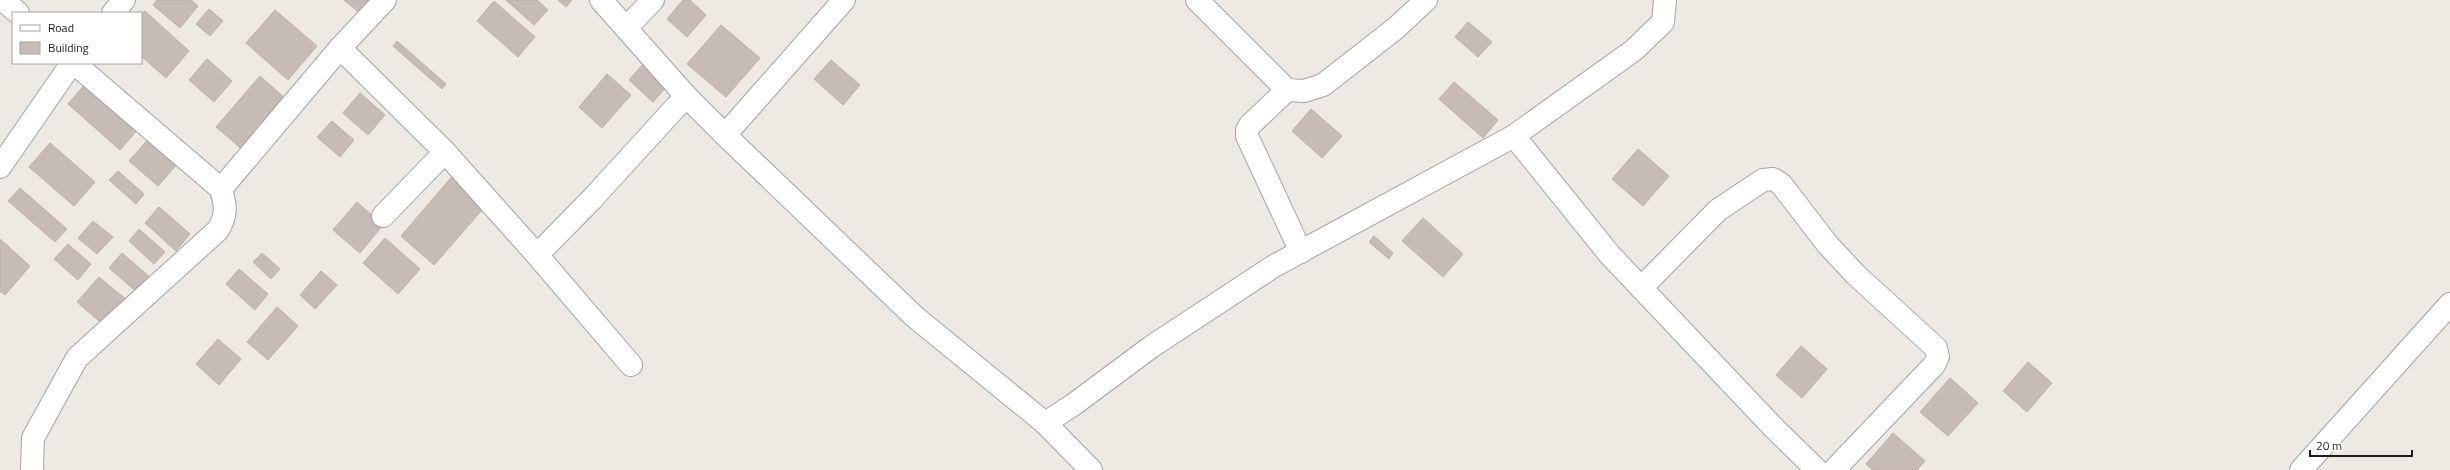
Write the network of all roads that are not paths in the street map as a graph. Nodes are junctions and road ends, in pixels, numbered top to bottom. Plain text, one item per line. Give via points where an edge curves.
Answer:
1 (3, 0) edge
2 (124, 0) edge
3 (385, 0) edge
4 (601, 0) edge
5 (653, 0) edge
6 (844, 0) edge
7 (1197, 0) edge
8 (1426, 0) edge
9 (1665, 0) edge
10 (17, 12) edge
11 (114, 12) edge
12 (626, 28) junction
13 (340, 48) junction
14 (72, 64) edge
15 (74, 64) edge
16 (1287, 90) junction
17 (686, 96) junction
18 (724, 135) junction
19 (1514, 136) junction
20 (445, 152) junction
21 (0, 167) edge
22 (221, 190) junction
23 (383, 216) dead end
24 (1301, 252) junction
25 (537, 254) junction
26 (1637, 284) junction
27 (2450, 304) edge
28 (631, 365) dead end
29 (1045, 423) junction
30 (32, 470) edge
31 (1091, 470) edge
32 (1817, 470) edge
33 (1834, 470) edge
34 (2301, 470) edge

1 - 10 street
2 - 11 street
3 - 13 street
4 - 12 street
5 - 12 street
6 - 18 street
7 - 16 street
8 - 16 street via 1396,28 1323,85 1304,91
9 - 19 street via 1663,22 1634,50
12 - 17 street
13 - 20 street
13 - 22 street
14 - 21 street
15 - 22 street
16 - 24 street via 1250,125 1247,136
17 - 18 street
17 - 25 street via 592,199
18 - 29 street via 915,317
19 - 24 street
19 - 26 street via 1610,255
20 - 23 street
20 - 25 street
22 - 30 street via 226,208 218,230 73,364 33,438
24 - 29 street via 1274,266 1158,343
25 - 28 street
26 - 32 street
26 - 33 street via 1718,210 1763,180 1773,179 1782,184 1828,245 1856,275 1936,348 1938,357 1934,366
27 - 34 street
29 - 31 street

